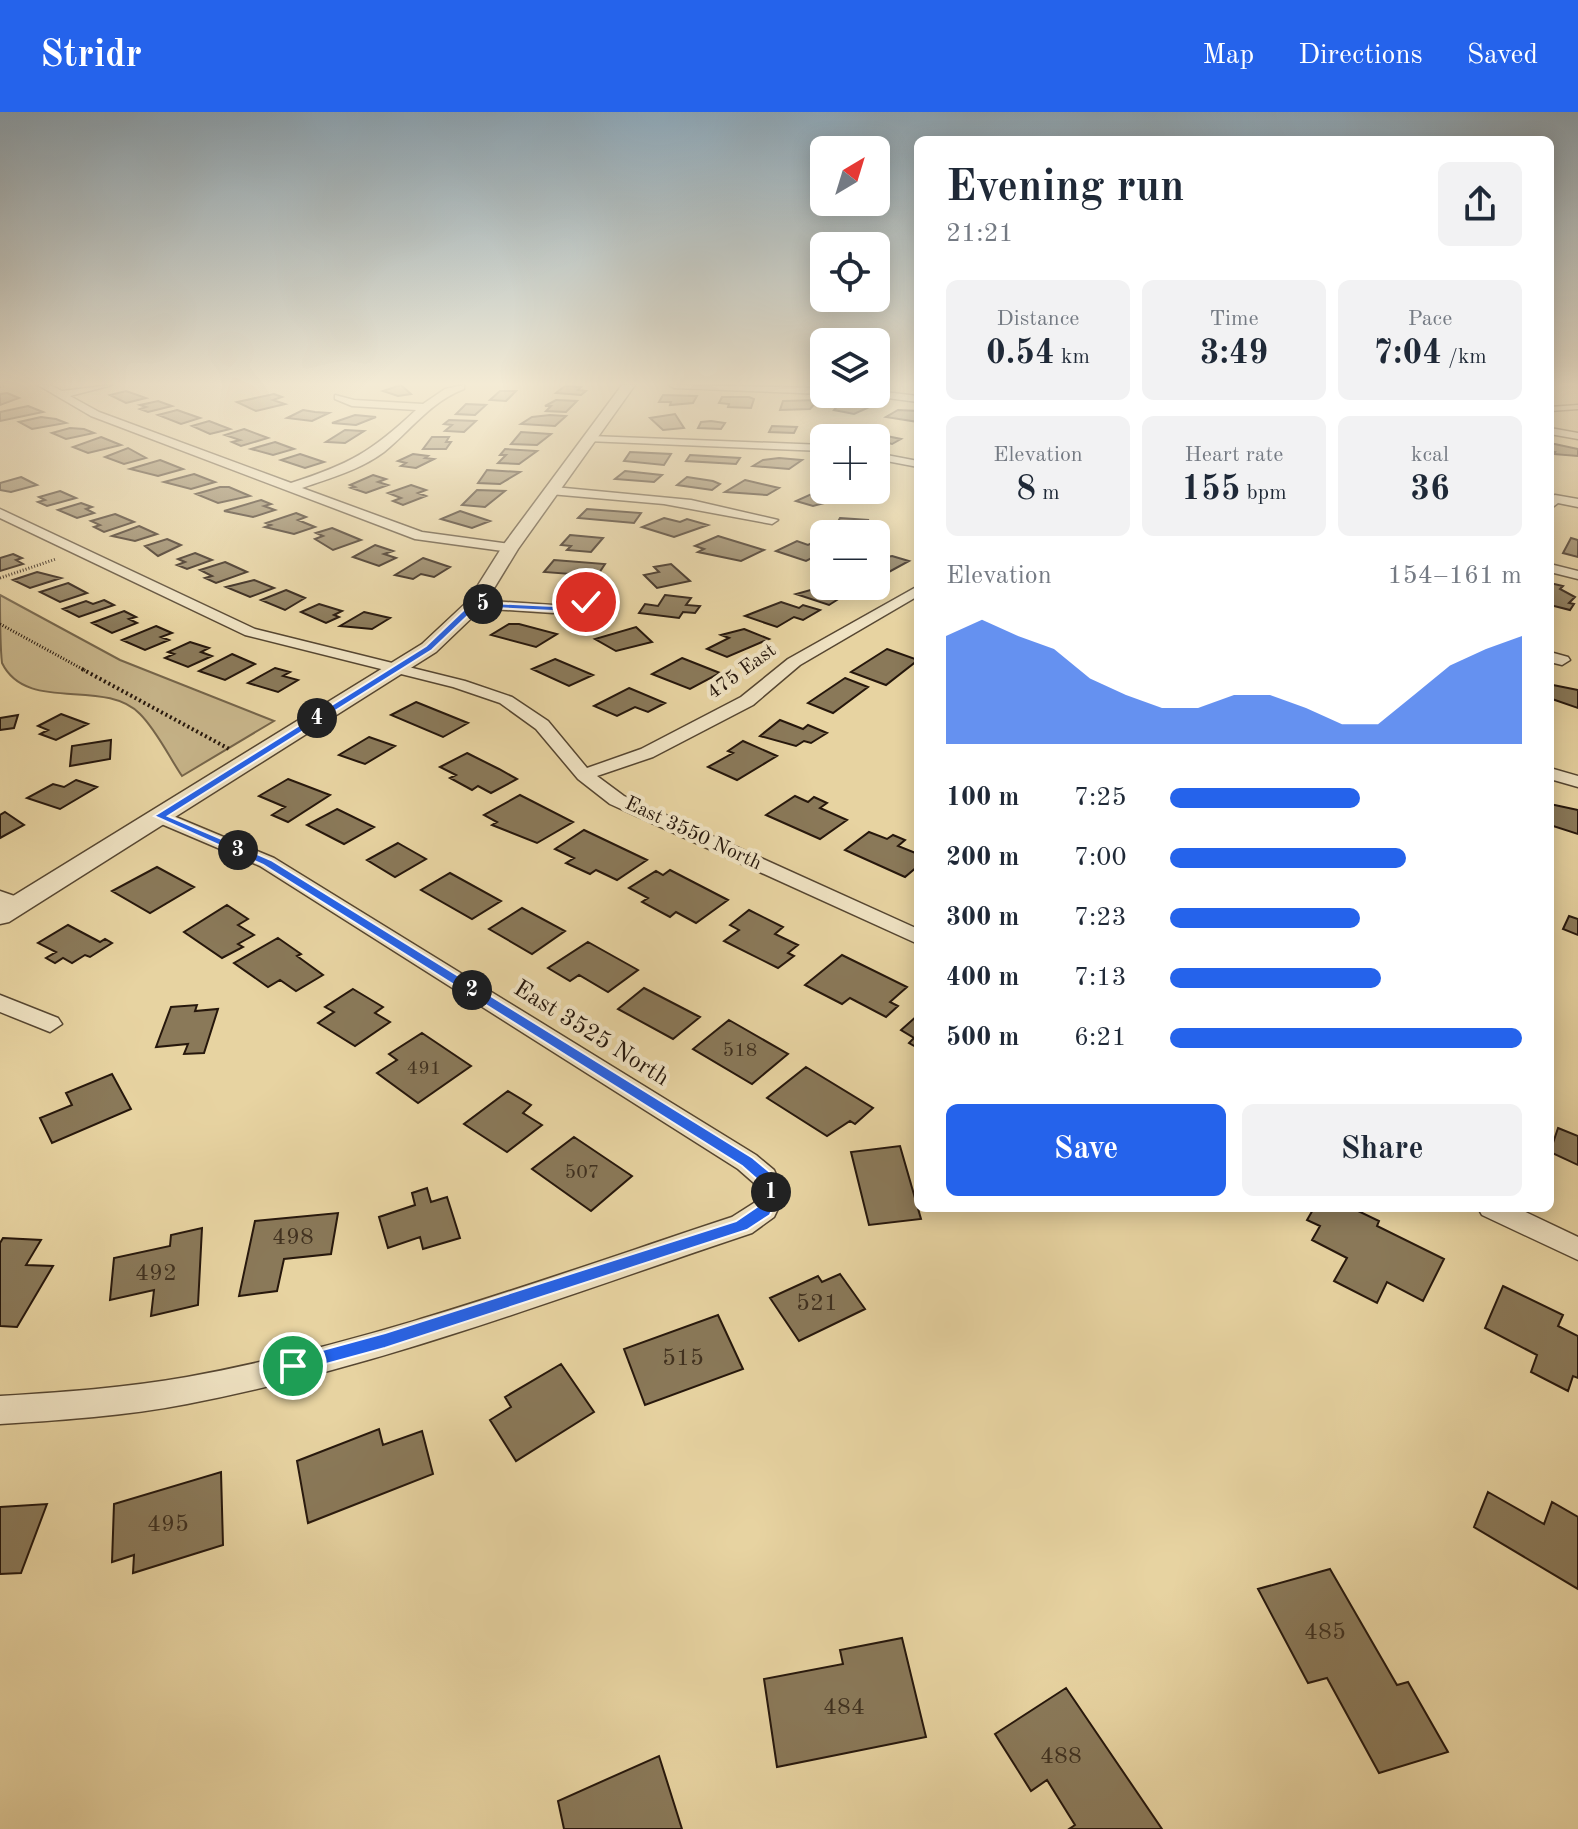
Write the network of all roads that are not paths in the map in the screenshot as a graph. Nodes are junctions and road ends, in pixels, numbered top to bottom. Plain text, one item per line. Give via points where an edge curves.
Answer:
1 (233, 465) edge
2 (349, 465) edge
3 (572, 465) edge
4 (292, 487) junction
5 (554, 491) junction
6 (1554, 502) edge
7 (1578, 503) edge
8 (0, 513) edge
9 (772, 520) dead end
10 (510, 548) junction
11 (1554, 569) edge
12 (1578, 575) edge
13 (914, 593) edge
14 (586, 602) dead end
15 (475, 604) junction
16 (396, 670) junction
17 (1554, 774) edge
18 (584, 775) junction
19 (1578, 782) edge
20 (159, 816) junction
21 (9, 900) edge
22 (0, 916) edge
23 (914, 935) edge
24 (0, 1003) edge
25 (50, 1024) dead end
26 (1499, 1212) edge
27 (1578, 1249) edge
28 (6, 1410) edge

1 - 4 street
2 - 4 street
3 - 5 street
4 - 10 street via 420,536
5 - 9 street via 647,496
5 - 10 street
6 - 7 street
8 - 16 street, East 3550 North via 250,632
10 - 15 street
11 - 12 street
13 - 18 street, 475 East via 794,662 747,701 700,727
14 - 15 street via 553,609
15 - 16 street via 429,648
16 - 18 street, East 3550 North via 506,700 542,725
16 - 20 street
17 - 19 street
18 - 23 street, East 3550 North via 617,800
20 - 21 street
20 - 28 street, East 3525 North via 267,862 747,1162 765,1177 772,1194 764,1210 742,1225 385,1341 192,1387
21 - 22 street
24 - 25 street
26 - 27 street

